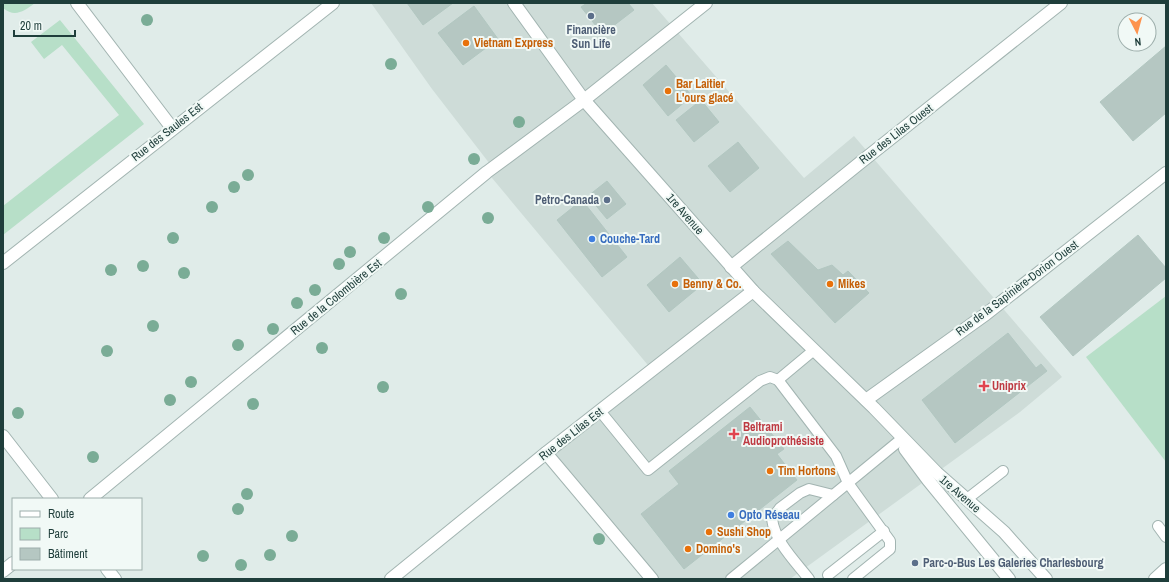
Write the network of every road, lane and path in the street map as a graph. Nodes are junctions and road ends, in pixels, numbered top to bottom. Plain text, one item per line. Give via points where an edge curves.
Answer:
1 (77, 3) edge
2 (333, 3) edge
3 (514, 3) edge
4 (706, 3) edge
5 (1061, 3) edge
6 (584, 100) junction
7 (172, 128) junction
8 (1166, 173) edge
9 (3, 263) edge
10 (731, 266) junction
11 (753, 291) junction
12 (814, 350) junction
13 (778, 380) junction
14 (870, 404) junction
15 (600, 411) junction
16 (3, 436) edge
17 (899, 441) junction
18 (546, 453) junction
19 (1003, 471) dead end
20 (848, 483) junction
21 (833, 495) junction
22 (51, 498) edge
23 (91, 498) edge
24 (967, 499) junction
25 (1158, 526) dead end
26 (884, 531) junction
27 (1166, 537) edge
28 (779, 540) junction
29 (12, 564) edge
30 (108, 570) edge
31 (1166, 570) edge
32 (3, 571) edge
33 (828, 575) dead end
34 (115, 579) edge
35 (391, 579) edge
36 (652, 579) edge
37 (731, 579) edge
38 (809, 579) edge
39 (853, 579) edge
40 (1009, 579) edge
41 (1046, 579) edge
42 (1155, 579) edge

1 - 7 street
2 - 7 street, Rue des Saules Est
3 - 6 street, 1re Avenue
4 - 6 street, Rue de la Colombière Est
5 - 10 street, Rue des Lilas Ouest
6 - 10 street, 1re Avenue
6 - 23 street, Rue de la Colombière Est via 487,172
7 - 9 street, Rue des Saules Est
8 - 14 street, Rue de la Sapinière-Dorion Ouest
10 - 11 street, 1re Avenue
11 - 12 street, 1re Avenue
11 - 15 street, Rue des Lilas Est
12 - 13 lane
12 - 14 street, 1re Avenue
13 - 15 lane via 770,377 760,381 648,470
13 - 20 lane via 836,456
14 - 17 street, 1re Avenue
14 - 24 street, 1re Avenue via 937,473
15 - 18 street, Rue des Lilas Est
16 - 22 street
17 - 20 lane
17 - 40 street, 1re Avenue
18 - 35 street, Rue des Lilas Est
18 - 36 street
19 - 24 lane
20 - 21 lane
20 - 26 lane
21 - 28 lane
21 - 28 lane via 809,488 780,508 772,519
24 - 41 street, 1re Avenue via 1004,532
25 - 27 lane
26 - 33 lane
26 - 39 lane via 890,541 890,549
28 - 37 lane
28 - 38 lane
29 - 32 street
30 - 34 street
31 - 42 street

